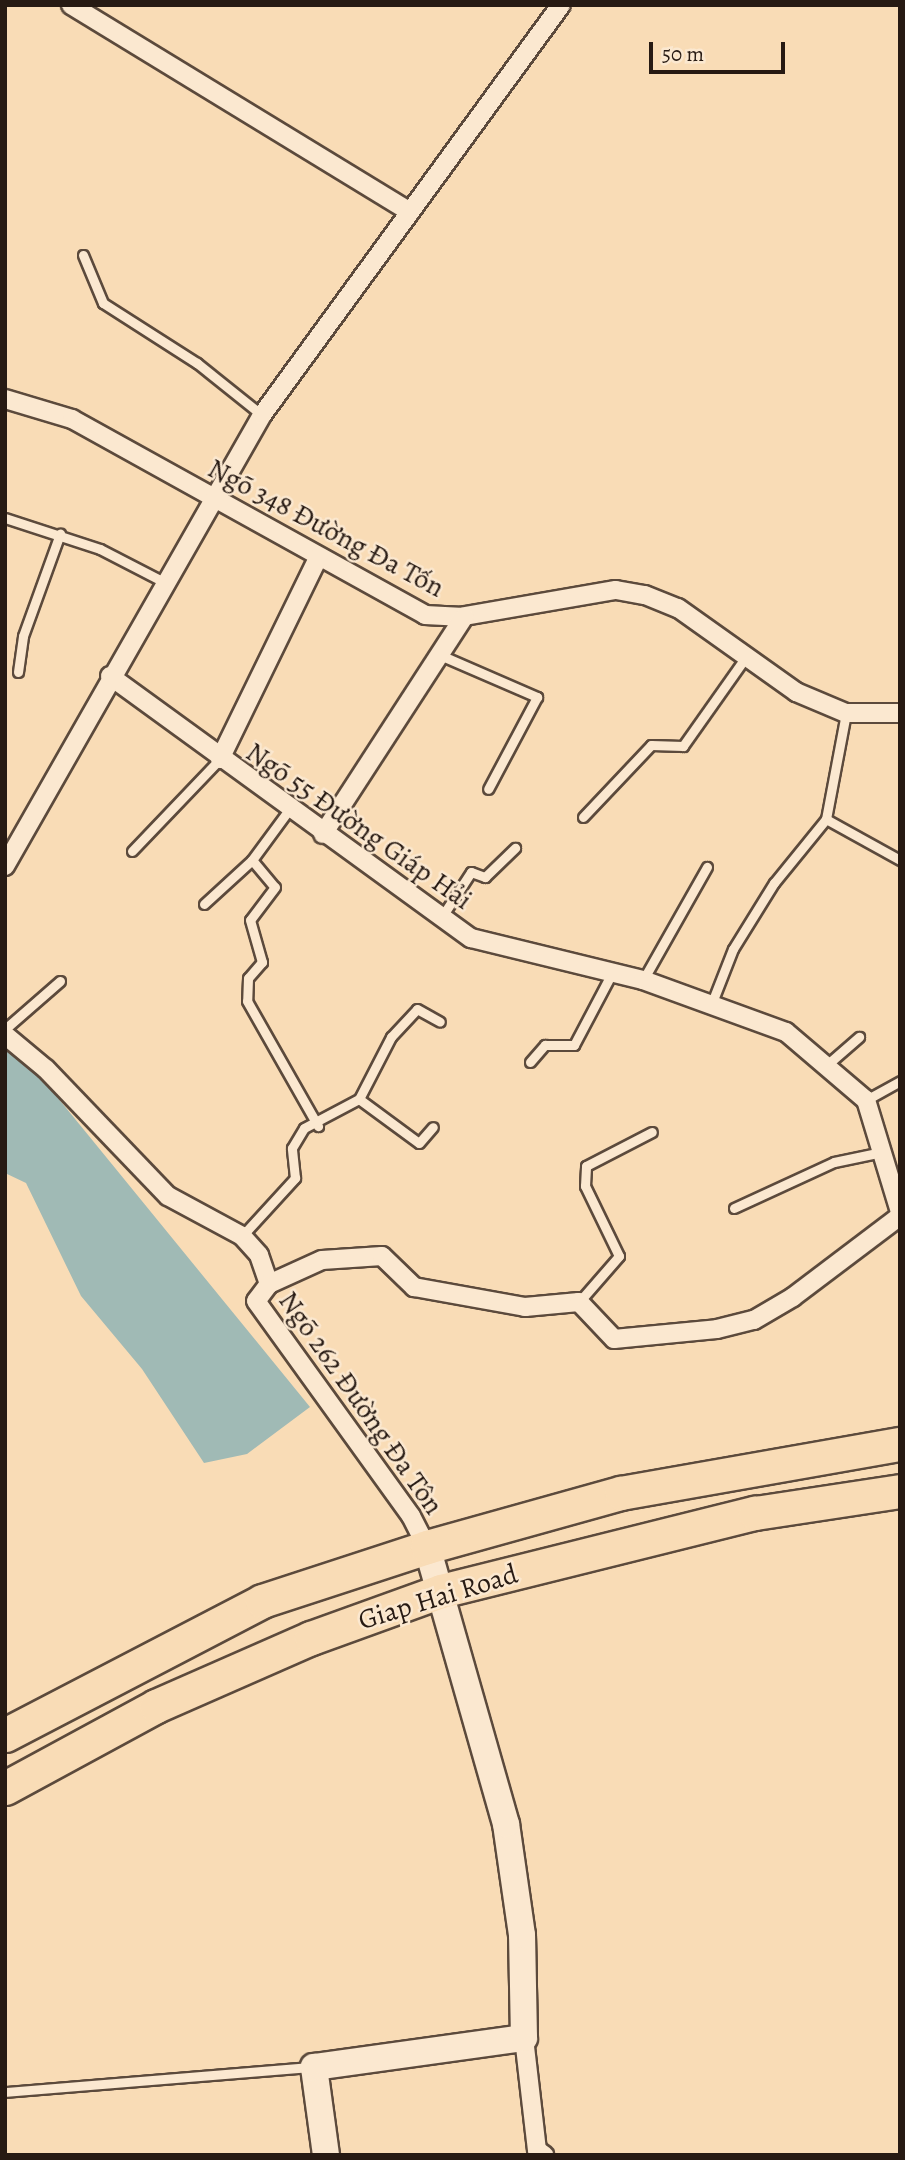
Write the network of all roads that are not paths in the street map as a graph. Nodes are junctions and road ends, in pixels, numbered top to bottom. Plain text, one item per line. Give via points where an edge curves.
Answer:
1 (71, 5) edge
2 (561, 5) edge
3 (410, 212) junction
4 (83, 255) dead end
5 (5, 399) edge
6 (262, 415) junction
7 (212, 500) junction
8 (5, 518) edge
9 (60, 534) junction
10 (318, 558) junction
11 (164, 582) junction
12 (464, 617) junction
13 (440, 656) junction
14 (745, 658) junction
15 (18, 672) dead end
16 (110, 676) junction
17 (846, 713) junction
18 (900, 713) edge
19 (220, 759) junction
20 (488, 789) dead end
21 (288, 811) junction
22 (583, 817) dead end
23 (826, 819) junction
24 (323, 834) junction
25 (515, 848) dead end
26 (132, 851) dead end
27 (252, 860) junction
28 (900, 860) edge
29 (5, 866) edge
30 (707, 867) dead end
31 (204, 904) dead end
32 (440, 920) junction
33 (612, 972) junction
34 (643, 980) junction
35 (60, 981) dead end
36 (711, 1005) junction
37 (440, 1022) dead end
38 (5, 1029) edge
39 (5, 1035) edge
40 (859, 1037) dead end
41 (530, 1062) dead end
42 (829, 1063) junction
43 (900, 1081) edge
44 (359, 1099) junction
45 (866, 1100) junction
46 (318, 1126) junction
47 (433, 1127) dead end
48 (652, 1132) dead end
49 (882, 1152) junction
50 (734, 1208) dead end
51 (900, 1214) edge
52 (242, 1236) junction
53 (269, 1284) junction
54 (579, 1302) junction
55 (900, 1444) edge
56 (900, 1491) edge
57 (427, 1547) junction
58 (441, 1591) junction
59 (5, 1735) edge
60 (6, 1787) edge
61 (524, 2038) junction
62 (314, 2067) junction
63 (5, 2092) edge
64 (326, 2155) edge
65 (544, 2155) edge

1 - 3 street
2 - 3 street
3 - 6 street
4 - 6 lane via 103,303 197,363
5 - 7 street, Ngõ 348 Đường Đa Tốn via 72,419
6 - 7 street
7 - 10 street, Ngõ 348 Đường Đa Tốn
7 - 11 street
8 - 9 lane
9 - 11 lane
9 - 15 lane via 23,636
10 - 12 street, Ngõ 348 Đường Đa Tốn via 425,615
10 - 19 street
11 - 16 street
12 - 13 street
12 - 14 street, Ngõ 348 Đường Đa Tốn via 616,590 678,608
13 - 20 lane via 537,697
13 - 24 street
14 - 17 street, Ngõ 348 Đường Đa Tốn via 796,692
14 - 22 lane via 683,746 651,745
16 - 19 street, Ngõ 55 Đường Giáp Hải
16 - 29 street
17 - 18 street, Ngõ 348 Đường Đa Tốn
17 - 23 lane
19 - 21 street, Ngõ 55 Đường Giáp Hải
19 - 26 lane
21 - 24 street, Ngõ 55 Đường Giáp Hải
21 - 27 lane
23 - 28 lane
23 - 36 lane via 747,927
24 - 32 street, Ngõ 55 Đường Giáp Hải
25 - 32 lane via 485,877 471,872
27 - 31 lane
27 - 46 lane via 275,887 250,920 262,962 248,978 247,1001
30 - 34 lane
32 - 33 street, Ngõ 55 Đường Giáp Hải via 471,938
33 - 34 street, Ngõ 55 Đường Giáp Hải
33 - 41 lane via 574,1045 545,1045
34 - 36 street, Ngõ 55 Đường Giáp Hải
35 - 38 lane
36 - 42 street, Ngõ 55 Đường Giáp Hải via 786,1032
37 - 44 lane via 417,1009 391,1037
39 - 52 street, Ngõ 262 Đường Đa Tôn via 46,1069 168,1196
40 - 42 lane
42 - 45 street, Ngõ 55 Đường Giáp Hải
43 - 45 lane
44 - 46 lane
44 - 47 lane via 419,1143
45 - 49 street, Ngõ 55 Đường Giáp Hải
46 - 52 lane via 304,1128 292,1148 295,1178 288,1190
48 - 54 lane via 586,1166 585,1186 619,1256
49 - 50 lane via 834,1162
49 - 51 street, Ngõ 55 Đường Giáp Hải
51 - 54 street via 754,1320 614,1339
52 - 53 street, Ngõ 262 Đường Đa Tôn via 268,1271
53 - 54 street via 322,1260 382,1256 414,1287 525,1307
53 - 57 street, Ngõ 262 Đường Đa Tôn via 256,1301 411,1516
55 - 57 highway, Giap Hai Road via 621,1493
56 - 58 highway, Giap Hai Road via 755,1513
57 - 58 street
57 - 59 highway, Giap Hai Road via 262,1601
58 - 60 highway, Giap Hai Road via 311,1638 156,1706
58 - 61 street via 506,1824 522,1935
61 - 62 street
61 - 65 street via 537,2150
62 - 63 lane
62 - 64 street

